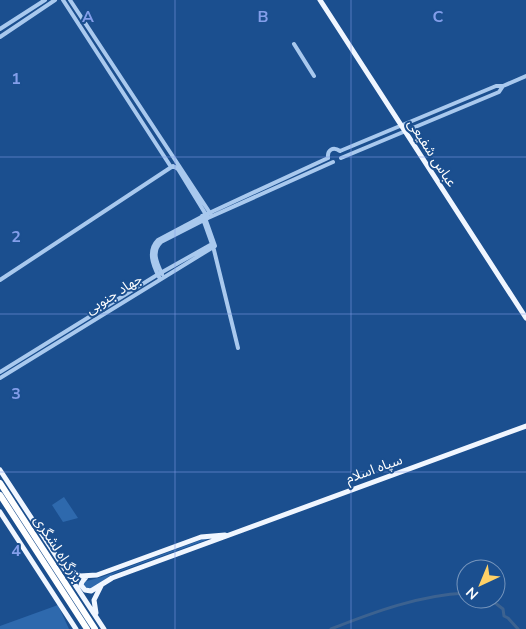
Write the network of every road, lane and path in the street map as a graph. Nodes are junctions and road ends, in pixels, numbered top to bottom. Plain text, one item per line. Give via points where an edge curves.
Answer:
1 (44, 0) edge
2 (56, 0) edge
3 (63, 0) edge
4 (70, 0) edge
5 (321, 0) edge
6 (0, 29) edge
7 (0, 37) edge
8 (294, 44) dead end
9 (314, 76) dead end
10 (526, 76) edge
11 (404, 128) junction
12 (340, 151) junction
13 (328, 158) junction
14 (341, 158) junction
15 (333, 162) junction
16 (177, 163) junction
17 (171, 167) junction
18 (206, 216) junction
19 (212, 246) junction
20 (160, 276) junction
21 (0, 280) edge
22 (526, 316) edge
23 (238, 348) dead end
24 (0, 372) edge
25 (0, 378) edge
26 (526, 426) edge
27 (0, 470) edge
28 (0, 483) edge
29 (0, 495) edge
30 (0, 512) edge
31 (230, 534) junction
32 (62, 566) junction
33 (87, 576) junction
34 (102, 584) junction
35 (76, 629) edge
36 (87, 629) edge
37 (95, 629) edge
38 (104, 629) edge

1 - 6 street
2 - 7 street
3 - 17 street
4 - 16 street
5 - 11 main road, عباس شفیعی
8 - 9 street
10 - 11 street via 503,86 499,92
11 - 12 street
11 - 14 street
11 - 22 main road, عباس شفیعی
12 - 13 street via 331,150
12 - 14 street
13 - 15 street
13 - 18 street, جهاد جنوبی
14 - 15 street
15 - 18 street, جهاد جنوبی
16 - 17 street
16 - 18 street
17 - 18 street via 178,169
17 - 21 street
18 - 19 street via 215,246
18 - 20 street, جهاد جنوبی via 157,246 155,256
19 - 20 street, جهاد جنوبی
19 - 23 street
20 - 24 street, جهاد جنوبی
20 - 25 street, جهاد جنوبی
26 - 31 main road, سپاه اسلام
27 - 32 main road
28 - 37 highway, بزرگراه لشگری
29 - 36 highway, بزرگراه لشگری
30 - 35 main road
31 - 33 main road, سپاه اسلام via 201,537
31 - 34 main road, سپاه اسلام
32 - 33 main road via 77,575
32 - 38 main road
33 - 34 main road via 81,585 85,590 91,591
34 - 38 main road via 94,605

